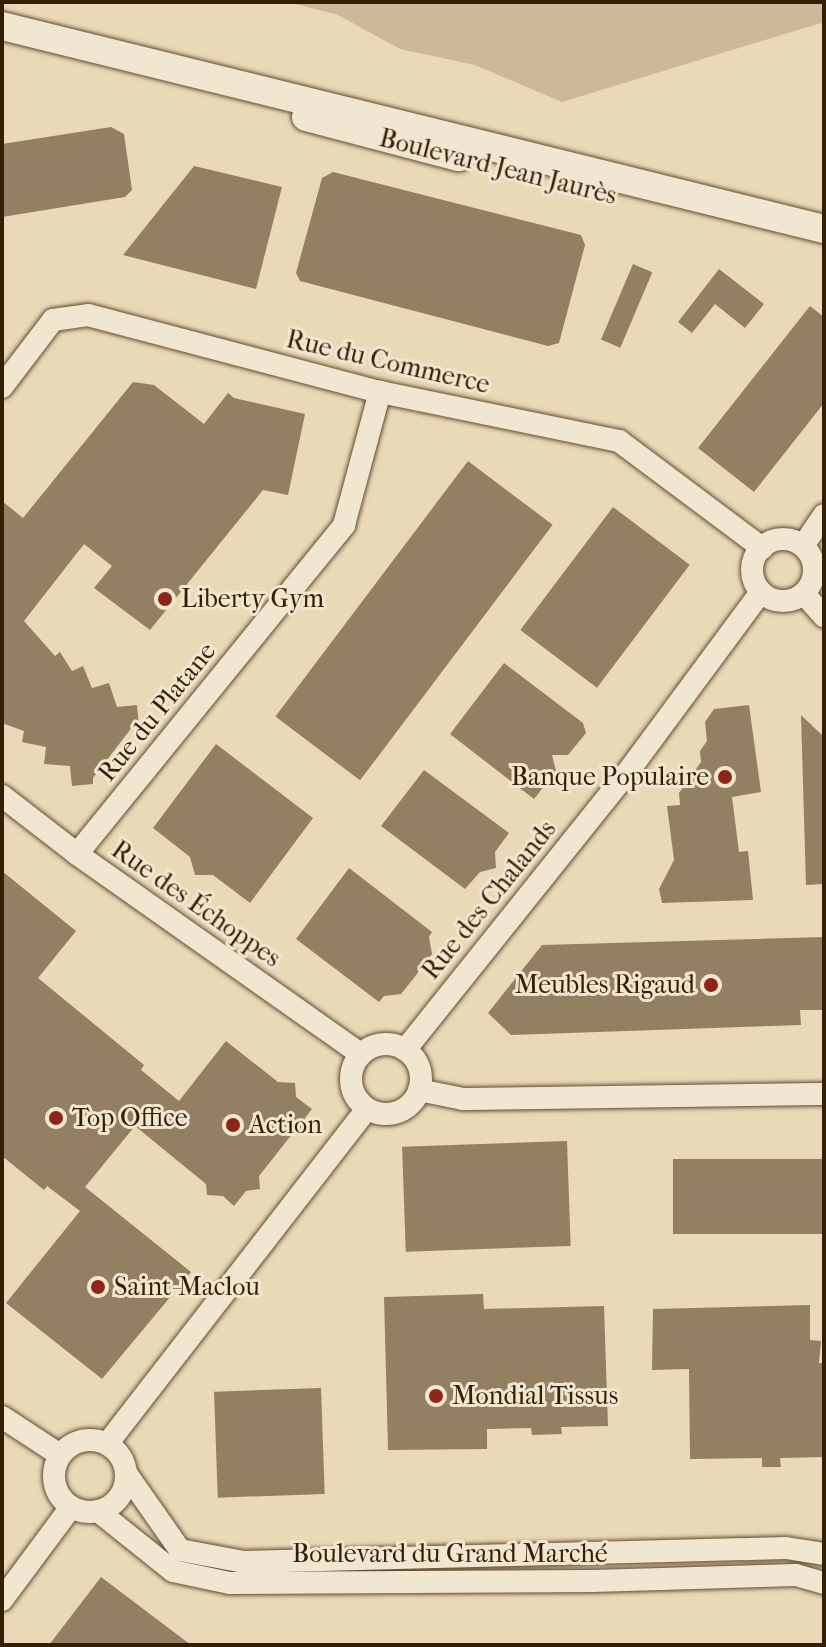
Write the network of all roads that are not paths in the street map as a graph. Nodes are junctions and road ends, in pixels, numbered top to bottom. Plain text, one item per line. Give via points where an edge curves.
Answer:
1 (2, 26) edge
2 (179, 68) junction
3 (824, 229) edge
4 (824, 249) edge
5 (2, 387) edge
6 (380, 392) junction
7 (824, 515) edge
8 (803, 546) junction
9 (762, 548) junction
10 (761, 592) junction
11 (804, 594) junction
12 (824, 616) edge
13 (2, 796) edge
14 (77, 854) junction
15 (405, 1050) junction
16 (361, 1054) junction
17 (419, 1090) junction
18 (824, 1094) edge
19 (367, 1109) junction
20 (2, 1417) edge
21 (107, 1444) junction
22 (60, 1455) junction
23 (126, 1473) junction
24 (71, 1507) junction
25 (98, 1511) junction
26 (824, 1554) edge
27 (824, 1583) edge
28 (2, 1600) edge

1 - 2 street, Boulevard Jean Jaurès
2 - 3 street, Boulevard Jean Jaurès
2 - 4 street, Boulevard Jean Jaurès via 222,92 355,132
5 - 6 street, Rue du Commerce via 53,320 88,315
6 - 9 street, Rue du Commerce via 619,441
6 - 14 street, Rue du Platane via 344,525
7 - 8 street
8 - 9 street via 778,540
8 - 11 street via 814,570
9 - 10 street via 752,575
10 - 11 street via 787,601
10 - 15 street, Rue des Chalands via 627,773
11 - 12 street
13 - 14 street, Rue des Échoppes
14 - 16 street, Rue des Échoppes
15 - 16 street via 383,1044
15 - 17 street via 419,1068
16 - 19 street via 351,1083
17 - 18 street via 463,1099
17 - 19 street via 397,1112
19 - 21 street
20 - 22 street
21 - 22 street via 76,1442
21 - 23 street via 123,1461
22 - 24 street via 55,1483
23 - 25 street via 119,1497
23 - 26 street, Boulevard du Grand Marché via 180,1550 244,1562 786,1548
24 - 25 street
24 - 28 street
25 - 27 street, Boulevard du Grand Marché via 173,1571 230,1583 796,1575

